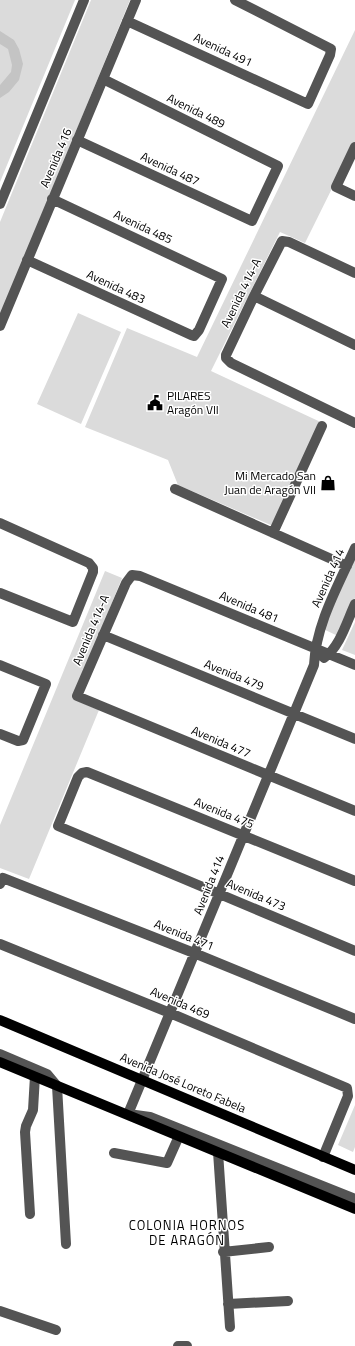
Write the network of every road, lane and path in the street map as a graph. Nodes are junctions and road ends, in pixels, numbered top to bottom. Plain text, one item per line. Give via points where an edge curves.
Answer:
1 (84, 0) edge
2 (136, 0) edge
3 (235, 0) edge
4 (127, 20) junction
5 (103, 79) junction
6 (78, 140) junction
7 (355, 148) edge
8 (355, 196) edge
9 (52, 199) junction
10 (0, 204) edge
11 (252, 221) joint
12 (27, 260) junction
13 (355, 273) edge
14 (222, 279) joint
15 (254, 296) junction
16 (0, 326) edge
17 (194, 336) joint
18 (355, 345) edge
19 (355, 423) edge
20 (322, 426) dead end
21 (175, 489) dead end
22 (0, 523) edge
23 (273, 533) junction
24 (355, 548) edge
25 (347, 566) junction
26 (132, 575) joint
27 (0, 593) edge
28 (355, 604) edge
29 (103, 635) junction
30 (315, 649) junction
31 (329, 655) junction
32 (0, 664) edge
33 (314, 665) junction
34 (355, 665) edge
35 (77, 696) joint
36 (293, 714) junction
37 (0, 734) edge
38 (355, 739) edge
39 (268, 775) junction
40 (355, 811) edge
41 (58, 826) joint
42 (243, 834) junction
43 (1, 881) edge
44 (355, 881) edge
45 (219, 893) junction
46 (0, 944) edge
47 (355, 951) edge
48 (194, 953) junction
49 (170, 1013) junction
50 (355, 1019) edge
51 (0, 1020) edge
52 (0, 1054) edge
53 (0, 1062) edge
54 (36, 1076) junction
55 (142, 1080) junction
56 (57, 1086) junction
57 (128, 1114) junction
58 (179, 1136) junction
59 (218, 1152) junction
60 (114, 1153) dead end
61 (323, 1157) junction
62 (355, 1170) edge
63 (355, 1199) edge
64 (355, 1209) edge
65 (30, 1214) dead end
66 (66, 1244) dead end
67 (269, 1247) dead end
68 (224, 1252) junction
69 (288, 1301) dead end
70 (228, 1304) junction
71 (0, 1311) edge
72 (230, 1327) dead end
73 (56, 1330) dead end
74 (178, 1346) edge
75 (187, 1346) edge

1 - 10 street
2 - 4 street, Avenida 416
3 - 4 street, Avenida 491 via 331,49 308,104
4 - 5 street, Avenida 416
5 - 6 street, Avenida 416
5 - 11 street, Avenida 489 via 278,166
6 - 9 street, Avenida 416
6 - 11 street, Avenida 487
7 - 8 street via 336,187
9 - 12 street, Avenida 416
9 - 14 street, Avenida 485
12 - 16 street, Avenida 416
12 - 17 street, Avenida 483
13 - 15 street, Avenida 414-A via 282,241
14 - 17 street, Avenida 414-A
15 - 18 street
15 - 19 street, Avenida 414-A via 226,358 231,363
20 - 23 street
21 - 23 street
22 - 27 street, Avenida 414-A via 89,563 93,568 92,577 73,622
23 - 25 street
24 - 25 street, Avenida 414
25 - 30 street, Avenida 414 via 320,629
26 - 29 street, Avenida 414-A
26 - 30 street, Avenida 481 via 140,576
28 - 31 street via 340,638
29 - 35 street, Avenida 414-A
29 - 36 street, Avenida 479
30 - 31 street, Avenida 481
30 - 33 street, Avenida 414
31 - 33 street
31 - 34 street, Avenida 481
32 - 37 street via 46,684 21,741
33 - 36 street, Avenida 414
35 - 39 street, Avenida 477
36 - 38 street, Avenida 479
36 - 39 street, Avenida 414
39 - 40 street, Avenida 477
39 - 42 street, Avenida 414
41 - 42 street, Avenida 475 via 78,777 82,772 87,772
41 - 45 street, Avenida 473
42 - 44 street, Avenida 475
42 - 45 street, Avenida 414
43 - 48 street, Avenida 471
45 - 47 street, Avenida 473
45 - 48 street, Avenida 414
46 - 49 street, Avenida 469
48 - 49 street, Avenida 414
48 - 50 street, Avenida 471
49 - 55 street, Avenida 414
49 - 61 street, Avenida 469 via 348,1090 348,1096
51 - 55 main road, Avenida José Loreto Fabela
52 - 56 street via 47,1074
53 - 54 main road
54 - 56 main road
54 - 65 street via 33,1110 25,1132
55 - 57 street, Avenida 414
55 - 61 main road, Avenida José Loreto Fabela
56 - 57 main road
56 - 66 street
57 - 58 main road
57 - 63 street via 150,1117
58 - 59 main road
58 - 60 street via 167,1162
59 - 64 main road
59 - 68 street
61 - 62 main road, Avenida José Loreto Fabela
67 - 68 street
68 - 70 street
69 - 70 street
70 - 72 street
71 - 73 street
74 - 75 street

